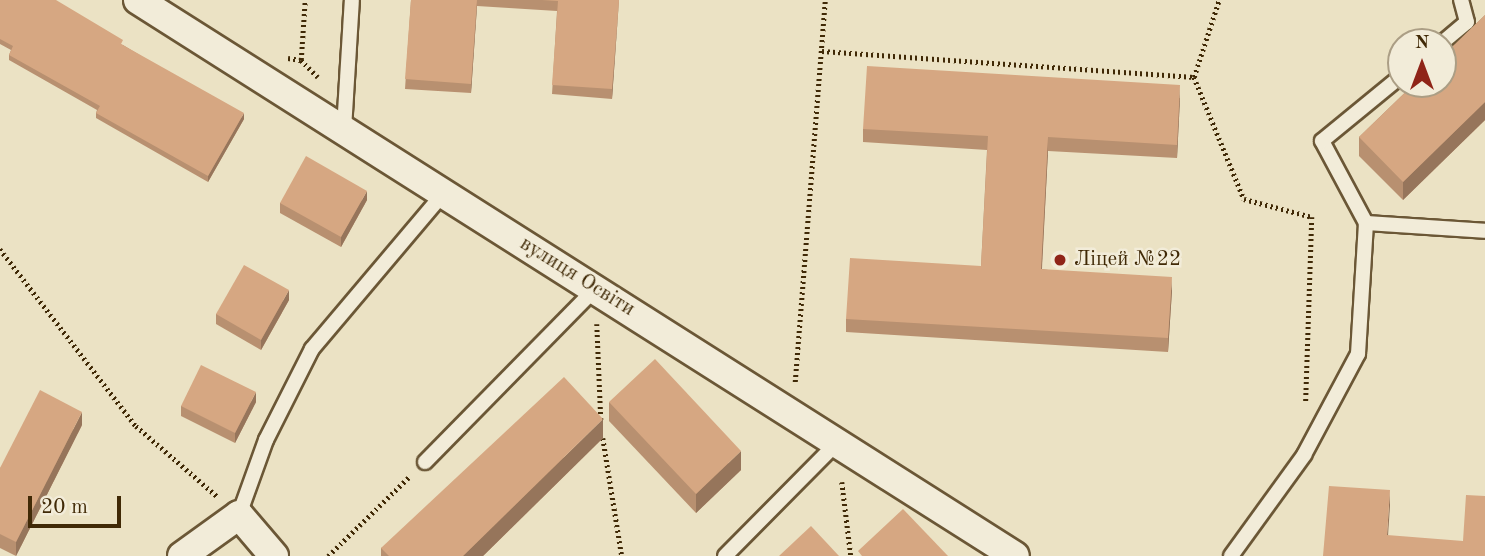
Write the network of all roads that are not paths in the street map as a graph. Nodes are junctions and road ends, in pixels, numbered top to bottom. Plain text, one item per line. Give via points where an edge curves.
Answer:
1 (138, 0) edge
2 (352, 0) edge
3 (1461, 0) edge
4 (1457, 30) edge
5 (1387, 88) edge
6 (344, 129) junction
7 (444, 192) junction
8 (1366, 223) junction
9 (1485, 231) edge
10 (595, 289) junction
11 (837, 443) junction
12 (425, 462) road end
13 (239, 515) junction
14 (182, 556) edge
15 (274, 556) edge
16 (725, 556) edge
17 (1015, 556) edge
18 (1231, 556) edge

1 - 6 street, вулиця Освіти
2 - 6 lane
3 - 4 lane via 1467,22
5 - 8 lane via 1322,141
6 - 7 street, вулиця Освіти
7 - 10 street, вулиця Освіти
7 - 13 lane via 312,349 266,440
8 - 9 lane
8 - 18 lane via 1357,354 1304,455
10 - 11 street, вулиця Освіти
10 - 12 lane
11 - 16 lane
11 - 17 street, вулиця Освіти
13 - 14 street
13 - 15 street

